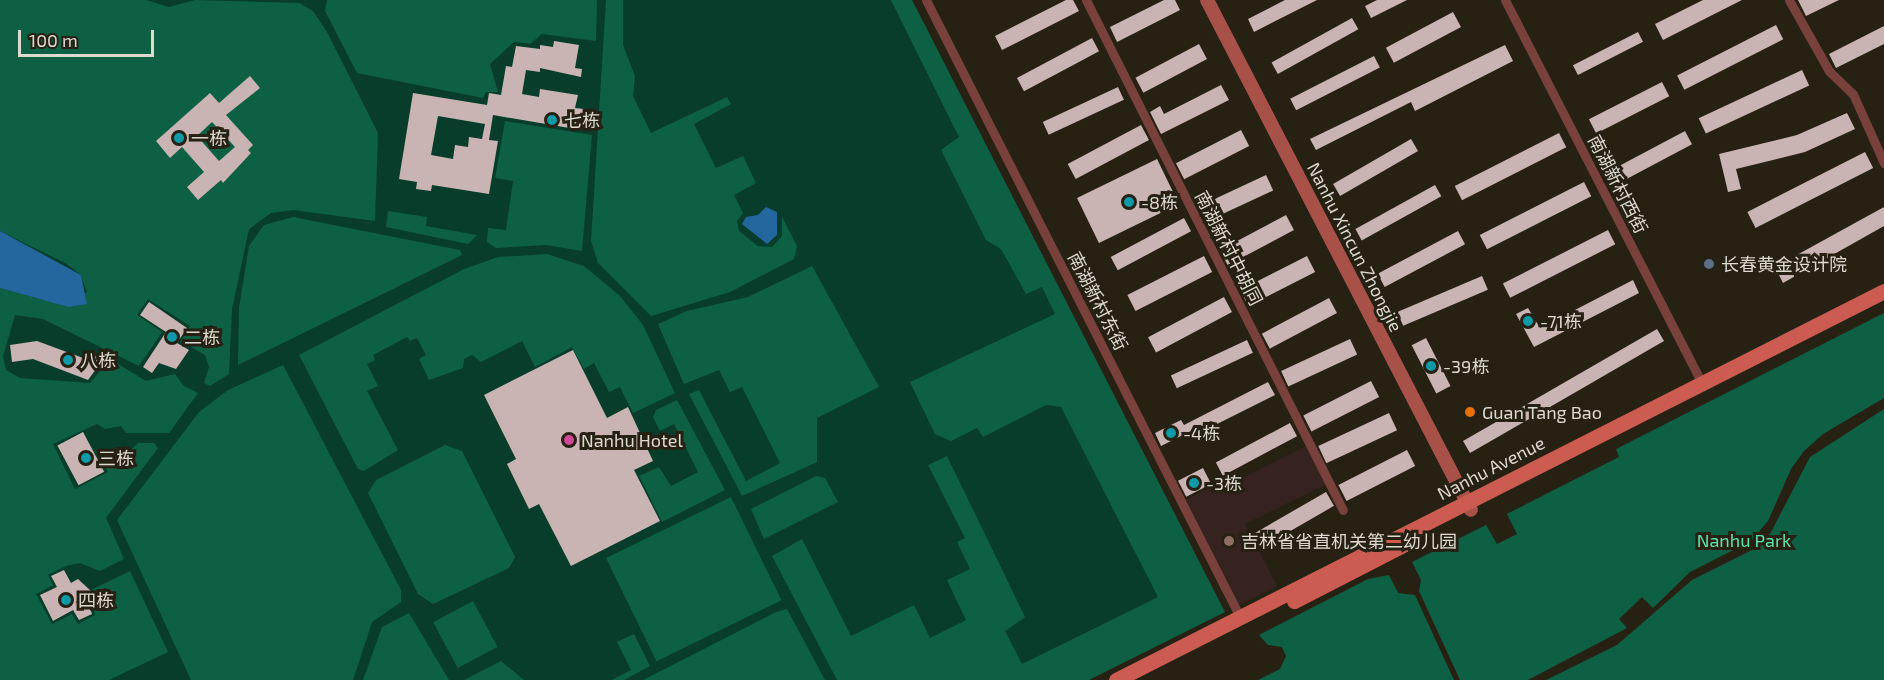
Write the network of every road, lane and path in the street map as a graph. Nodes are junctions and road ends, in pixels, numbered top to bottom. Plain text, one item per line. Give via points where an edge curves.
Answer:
1 (926, 0) edge
2 (1086, 0) edge
3 (1207, 0) edge
4 (1505, 0) edge
5 (1789, 0) edge
6 (1884, 163) edge
7 (1884, 291) edge
8 (1884, 302) edge
9 (1702, 383) junction
10 (1469, 506) junction
11 (1343, 510) dead end
12 (1240, 617) junction
13 (1116, 680) edge
14 (1136, 680) edge

1 - 12 street, 南湖新村东街
2 - 11 street, 南湖新村中胡同
3 - 10 street, Nanhu Xincun Zhongjie
4 - 9 street, 南湖新村西街
5 - 6 street via 1829,71 1853,94
7 - 9 main road, Nanhu Avenue
8 - 10 main road, Nanhu Avenue
9 - 10 main road, Nanhu Avenue
10 - 12 main road, Nanhu Avenue
10 - 14 main road, Nanhu Avenue
12 - 13 main road, Nanhu Avenue

